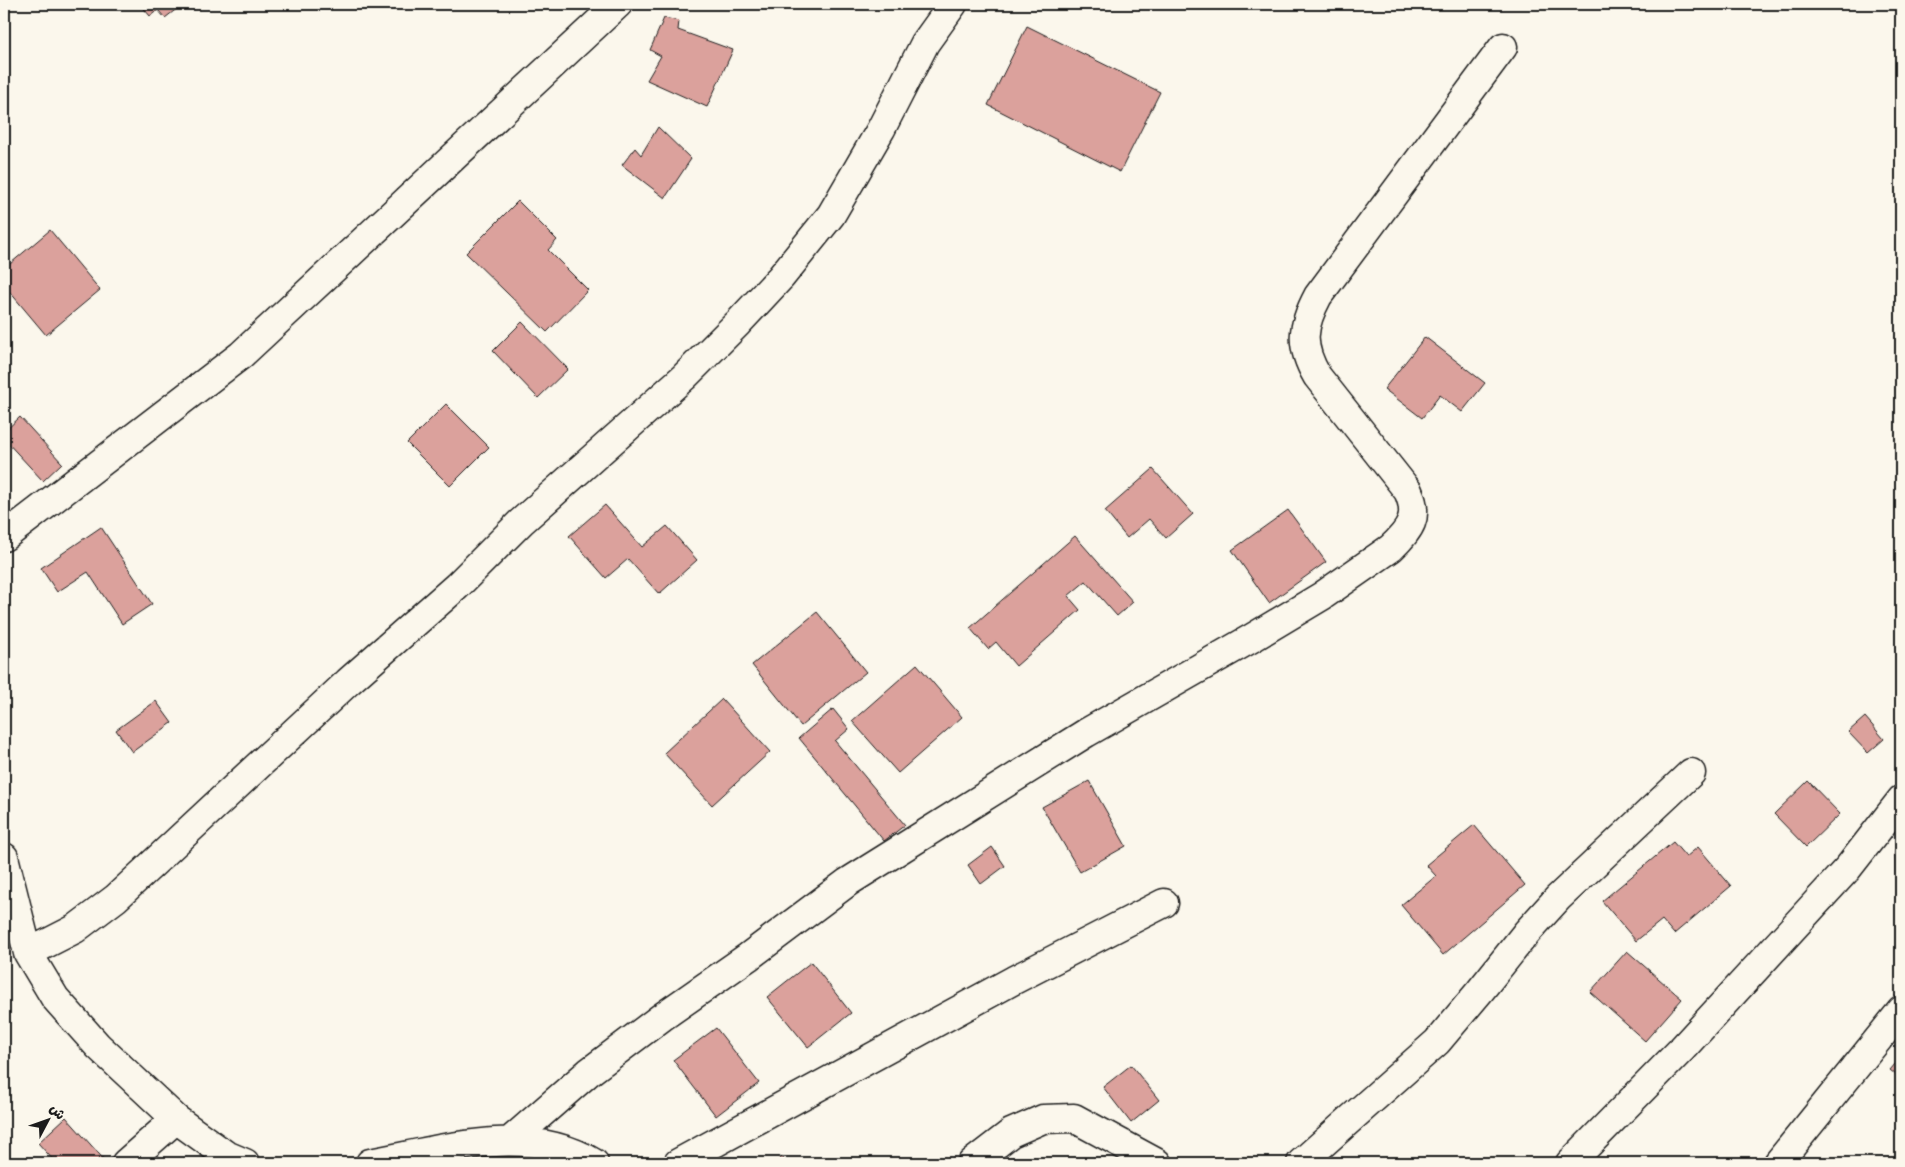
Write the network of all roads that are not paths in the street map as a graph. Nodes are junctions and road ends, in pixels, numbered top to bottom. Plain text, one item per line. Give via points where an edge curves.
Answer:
1 (618, 4) edge
2 (953, 4) edge
3 (1503, 47) dead end
4 (4, 537) edge
5 (1691, 773) dead end
6 (1901, 800) edge
7 (4, 857) edge
8 (1164, 903) dead end
9 (18, 942) edge
10 (1901, 1011) edge
11 (176, 1119) junction
12 (510, 1142) junction
13 (126, 1163) edge
14 (245, 1163) edge
15 (370, 1163) edge
16 (594, 1163) edge
17 (678, 1163) edge
18 (972, 1163) edge
19 (1157, 1163) edge
20 (1301, 1163) edge
21 (1570, 1163) edge
22 (1778, 1163) edge

1 - 4 street via 241,355
2 - 9 street via 924,43 881,129 831,215 781,277 738,323 684,377 521,522 457,586 348,682 116,898 75,929
3 - 12 street via 1318,296 1306,325 1303,342 1308,361 1317,376 1413,502 1412,522 1400,540 1322,596 1086,733 848,882 596,1067
5 - 20 street via 1558,898 1437,1042
6 - 21 street via 1848,868 1681,1050
7 - 9 street
8 - 17 street via 1014,980
9 - 11 street via 55,998 98,1046
10 - 22 street
11 - 13 street
11 - 14 street via 226,1155
12 - 15 street via 459,1146
12 - 16 street via 550,1144
18 - 19 street via 1011,1133 1043,1119 1074,1118

